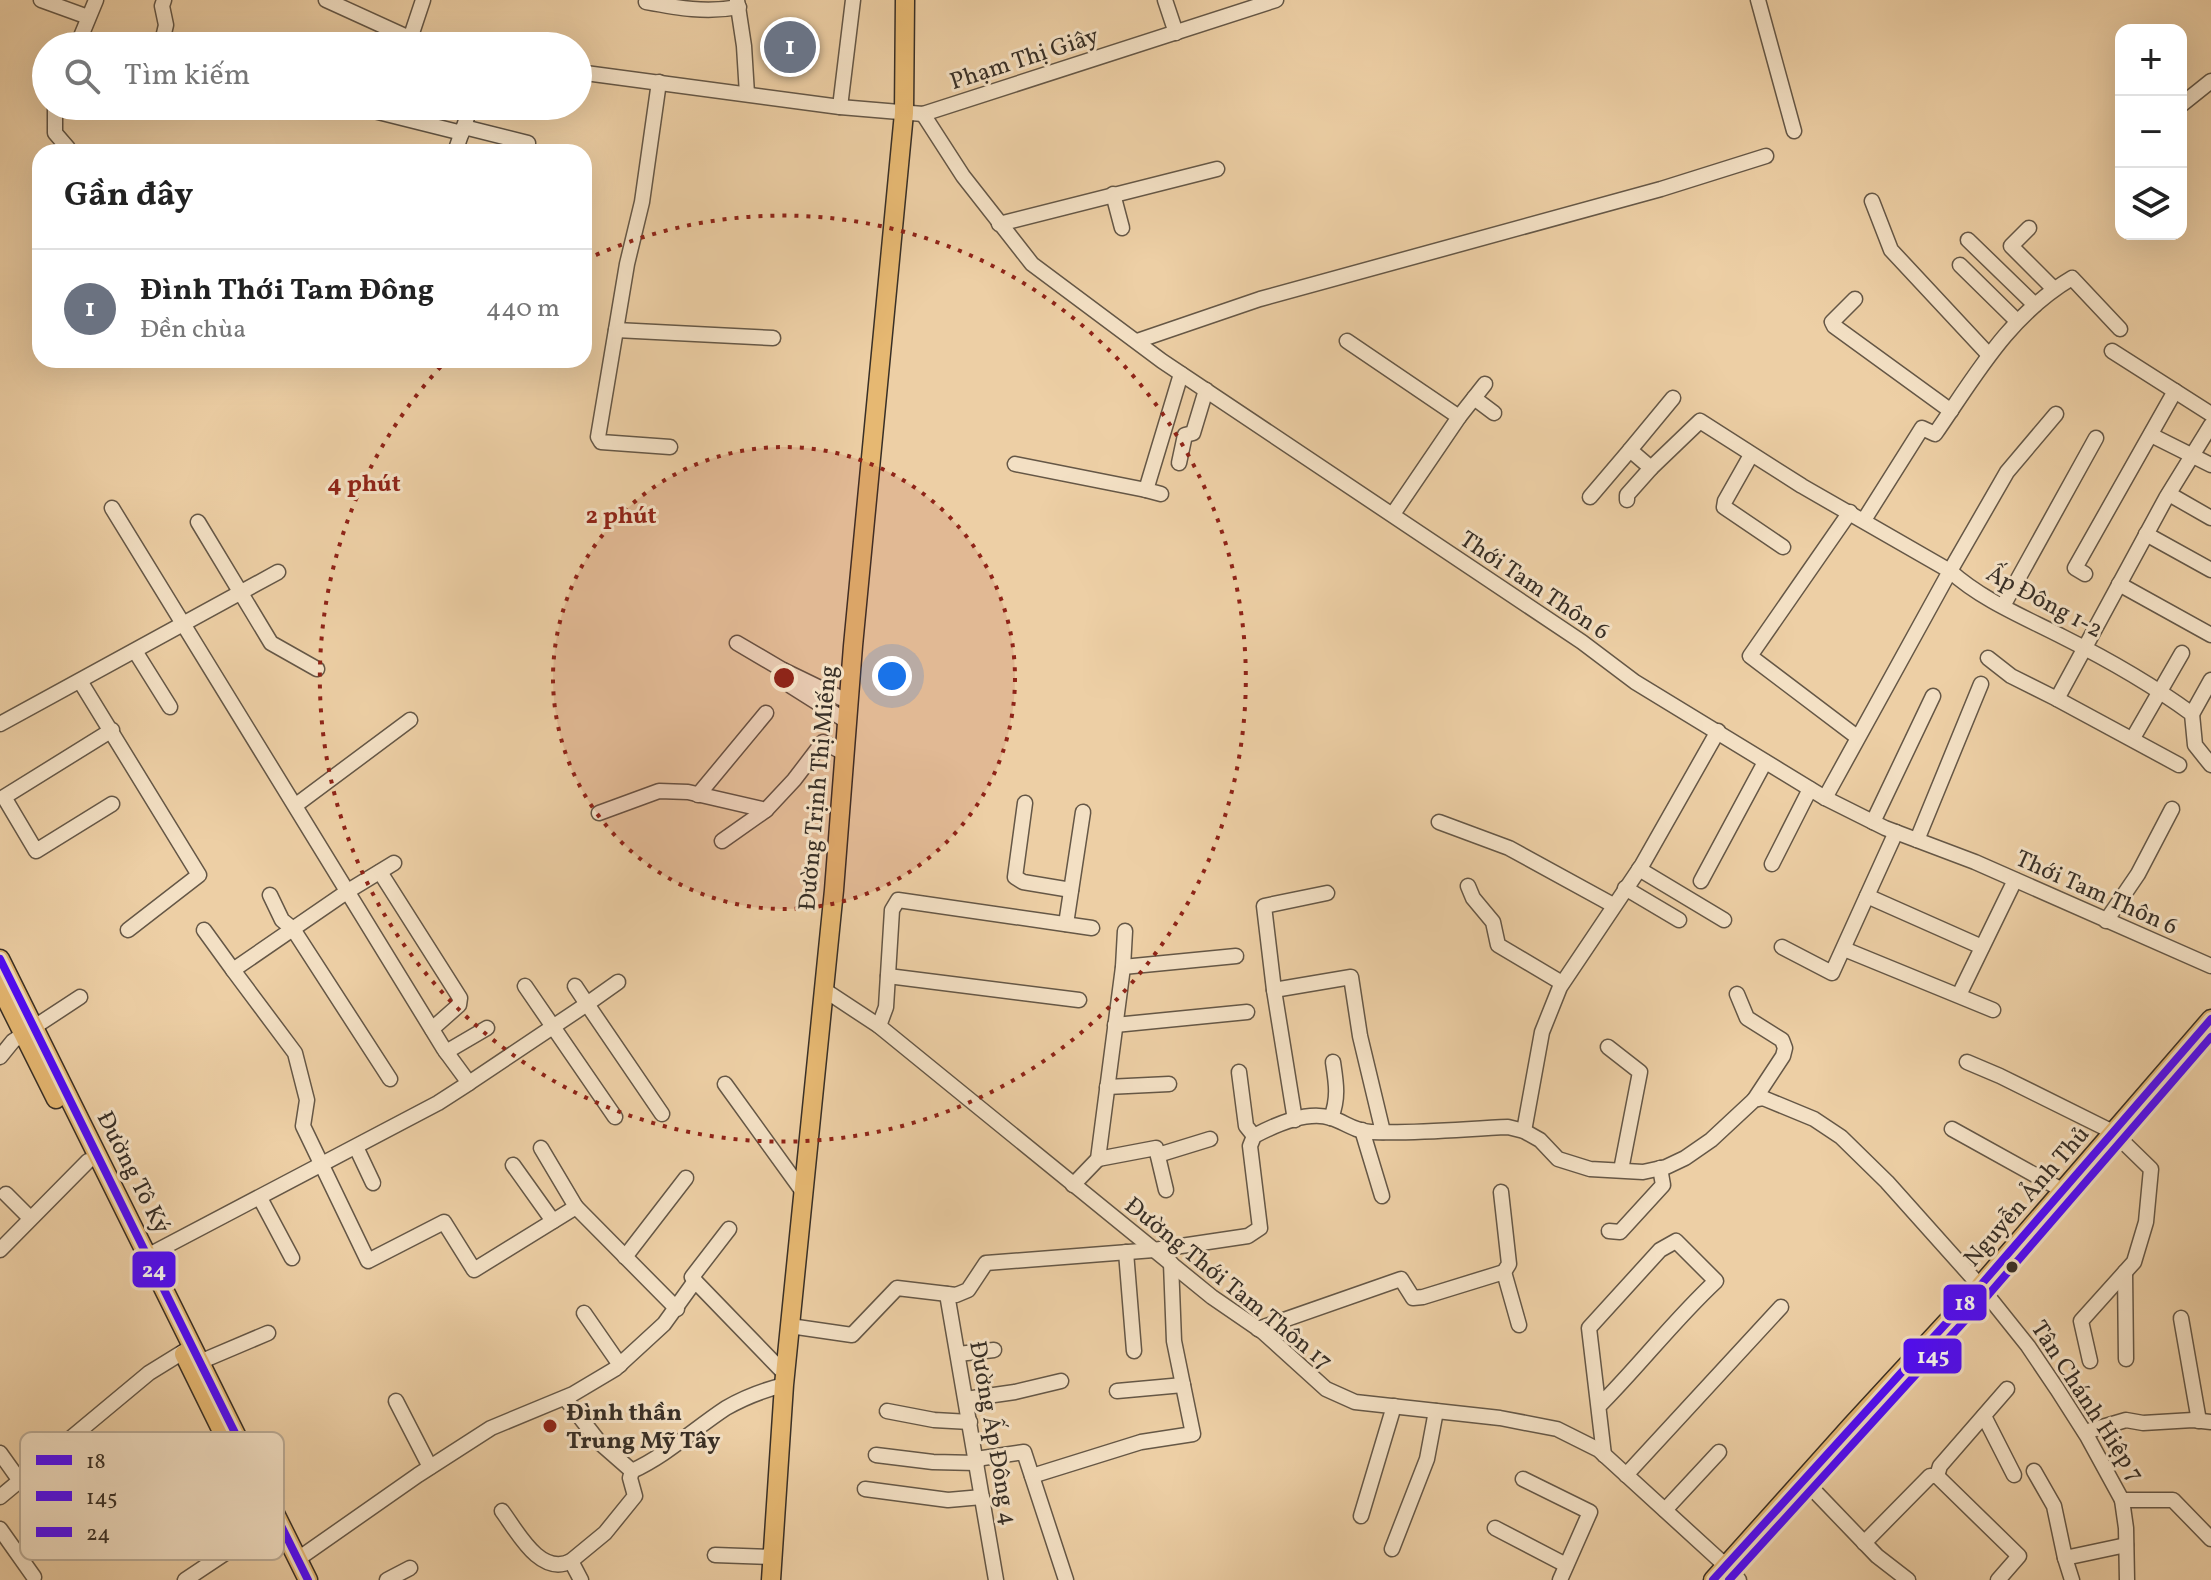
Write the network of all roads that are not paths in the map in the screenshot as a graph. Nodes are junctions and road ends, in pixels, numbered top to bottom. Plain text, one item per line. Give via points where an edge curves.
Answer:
1 (41, 0) edge
2 (96, 0) edge
3 (164, 0) edge
4 (326, 0) edge
5 (423, 0) edge
6 (853, 0) edge
7 (905, 0) edge
8 (1165, 0) edge
9 (1276, 0) edge
10 (1758, 0) edge
11 (646, 2) dead end
12 (738, 3) edge
13 (357, 7) edge
14 (1232, 7) edge
15 (88, 17) junction
16 (82, 32) edge
17 (164, 32) edge
18 (398, 32) edge
19 (412, 32) edge
20 (1176, 33) junction
21 (592, 74) edge
22 (2211, 81) edge
23 (659, 82) junction
24 (747, 94) junction
25 (2187, 100) edge
26 (840, 107) junction
27 (913, 114) junction
28 (55, 120) edge
29 (418, 120) edge
30 (466, 120) edge
31 (463, 130) junction
32 (1794, 131) dead end
33 (528, 143) dead end
34 (65, 144) edge
35 (458, 144) edge
36 (1766, 156) dead end
37 (1217, 169) dead end
38 (1113, 194) junction
39 (1872, 201) dead end
40 (999, 224) junction
41 (1122, 228) dead end
42 (2029, 228) dead end
43 (1968, 240) dead end
44 (1960, 265) dead end
45 (2054, 289) junction
46 (1855, 299) dead end
47 (2035, 305) junction
48 (2017, 321) junction
49 (617, 325) junction
50 (2120, 329) dead end
51 (773, 338) dead end
52 (1137, 341) junction
53 (1347, 341) dead end
54 (2112, 351) dead end
55 (1988, 354) junction
56 (1181, 374) junction
57 (1485, 384) dead end
58 (1206, 390) junction
59 (2175, 391) junction
60 (1474, 398) junction
61 (1673, 398) dead end
62 (1951, 411) junction
63 (1494, 413) dead end
64 (2056, 414) dead end
65 (2211, 414) edge
66 (1459, 417) junction
67 (2211, 425) edge
68 (2151, 435) junction
69 (2096, 438) dead end
70 (670, 447) dead end
71 (1630, 450) junction
72 (1751, 455) junction
73 (2194, 456) junction
74 (1179, 463) dead end
75 (1015, 464) dead end
76 (2211, 465) edge
77 (1651, 468) junction
78 (2169, 494) junction
79 (1590, 497) dead end
80 (1627, 500) dead end
81 (112, 508) dead end
82 (1850, 512) junction
83 (1393, 514) junction
84 (2211, 518) edge
85 (1864, 520) junction
86 (198, 522) dead end
87 (2146, 534) junction
88 (1783, 547) dead end
89 (2211, 570) edge
90 (1950, 571) junction
91 (273, 574) dead end
92 (2085, 574) dead end
93 (2119, 584) junction
94 (240, 593) junction
95 (2003, 606) junction
96 (183, 624) junction
97 (2211, 635) edge
98 (737, 643) dead end
99 (2083, 647) junction
100 (135, 651) junction
101 (2182, 653) dead end
102 (1988, 658) dead end
103 (317, 669) dead end
104 (783, 670) junction
105 (2211, 680) edge
106 (80, 681) junction
107 (1981, 684) dead end
108 (2160, 692) junction
109 (1933, 696) dead end
110 (2057, 699) junction
111 (849, 702) junction
112 (170, 707) dead end
113 (766, 713) dead end
114 (2192, 714) junction
115 (410, 720) dead end
116 (848, 722) junction
117 (0, 724) edge
118 (112, 730) junction
119 (1718, 731) junction
120 (1857, 737) junction
121 (2133, 738) junction
122 (846, 754) junction
123 (1765, 762) junction
124 (2179, 765) dead end
125 (2211, 765) edge
126 (1810, 789) junction
127 (698, 795) junction
128 (1825, 798) junction
129 (1025, 803) dead end
130 (112, 804) dead end
131 (296, 805) junction
132 (2172, 809) dead end
133 (766, 810) junction
134 (1083, 812) dead end
135 (599, 813) dead end
136 (1439, 822) dead end
137 (1873, 822) junction
138 (1896, 832) junction
139 (1917, 840) junction
140 (722, 841) dead end
141 (394, 863) dead end
142 (1772, 864) dead end
143 (1639, 869) junction
144 (380, 872) junction
145 (2015, 880) junction
146 (1701, 881) dead end
147 (1468, 886) dead end
148 (1625, 888) junction
149 (1071, 890) junction
150 (348, 891) junction
151 (1327, 893) dead end
152 (270, 895) dead end
153 (1867, 896) junction
154 (1613, 905) junction
155 (1679, 920) dead end
156 (1724, 920) dead end
157 (2106, 921) junction
158 (1066, 924) junction
159 (1092, 928) dead end
160 (293, 929) junction
161 (128, 930) dead end
162 (204, 930) dead end
163 (1125, 931) dead end
164 (1782, 947) dead end
165 (1982, 947) junction
166 (1844, 949) junction
167 (1236, 956) dead end
168 (0, 959) edge
169 (2211, 966) edge
170 (1123, 967) junction
171 (233, 970) junction
172 (888, 976) junction
173 (618, 982) dead end
174 (1562, 983) junction
175 (525, 986) dead end
176 (575, 986) dead end
177 (0, 987) edge
178 (823, 989) junction
179 (1274, 990) junction
180 (1737, 994) dead end
181 (1959, 995) junction
182 (80, 997) dead end
183 (1079, 1000) dead end
184 (587, 1004) junction
185 (1993, 1010) dead end
186 (1247, 1012) dead end
187 (2211, 1019) edge
188 (1115, 1025) junction
189 (879, 1026) junction
190 (553, 1027) junction
191 (487, 1028) dead end
192 (432, 1029) junction
193 (29, 1031) junction
194 (1608, 1047) dead end
195 (446, 1052) junction
196 (0, 1057) edge
197 (1333, 1062) dead end
198 (1967, 1062) dead end
199 (1239, 1072) dead end
200 (390, 1079) dead end
201 (469, 1083) junction
202 (725, 1084) dead end
203 (1169, 1084) dead end
204 (1107, 1087) junction
205 (1754, 1100) junction
206 (662, 1114) dead end
207 (615, 1117) dead end
208 (1331, 1118) junction
209 (1295, 1120) junction
210 (1952, 1129) dead end
211 (1362, 1130) junction
212 (1524, 1131) junction
213 (1383, 1132) junction
214 (2113, 1132) junction
215 (1254, 1136) junction
216 (1210, 1139) dead end
217 (356, 1147) junction
218 (541, 1148) dead end
219 (1158, 1155) junction
220 (1098, 1159) junction
221 (88, 1161) junction
222 (513, 1165) dead end
223 (321, 1166) junction
224 (1660, 1168) junction
225 (1621, 1170) junction
226 (686, 1178) dead end
227 (373, 1183) dead end
228 (1073, 1185) junction
229 (1166, 1190) dead end
230 (2062, 1190) junction
231 (803, 1192) junction
232 (1501, 1192) dead end
233 (6, 1194) dead end
234 (1382, 1196) dead end
235 (260, 1198) junction
236 (576, 1207) junction
237 (30, 1218) junction
238 (553, 1221) junction
239 (729, 1229) dead end
240 (1609, 1231) dead end
241 (0, 1250) edge
242 (1154, 1250) junction
243 (1126, 1252) junction
244 (149, 1255) junction
245 (625, 1257) junction
246 (292, 1258) dead end
247 (1171, 1263) junction
248 (1504, 1272) junction
249 (2125, 1272) junction
250 (695, 1281) junction
251 (1980, 1286) junction
252 (947, 1294) junction
253 (1781, 1307) dead end
254 (677, 1309) junction
255 (584, 1313) dead end
256 (2181, 1318) dead end
257 (1519, 1325) dead end
258 (790, 1326) junction
259 (1258, 1329) junction
260 (268, 1333) dead end
261 (994, 1350) dead end
262 (1134, 1351) dead end
263 (183, 1352) junction
264 (958, 1354) junction
265 (2126, 1359) dead end
266 (202, 1361) junction
267 (2090, 1361) dead end
268 (620, 1365) junction
269 (785, 1380) junction
270 (1061, 1381) dead end
271 (1183, 1385) junction
272 (2007, 1389) dead end
273 (1117, 1391) dead end
274 (565, 1398) junction
275 (966, 1399) junction
276 (396, 1401) dead end
277 (1394, 1406) junction
278 (1599, 1406) junction
279 (887, 1411) dead end
280 (1436, 1411) junction
281 (1984, 1416) junction
282 (970, 1422) junction
283 (2205, 1422) edge
284 (79, 1432) edge
285 (226, 1432) edge
286 (234, 1432) edge
287 (2085, 1432) junction
288 (1719, 1452) dead end
289 (0, 1453) edge
290 (876, 1455) dead end
291 (1604, 1455) junction
292 (976, 1461) junction
293 (430, 1467) junction
294 (632, 1471) junction
295 (2034, 1471) dead end
296 (1626, 1475) junction
297 (2014, 1475) dead end
298 (1032, 1476) junction
299 (1937, 1476) junction
300 (1523, 1479) dead end
301 (1803, 1479) junction
302 (20, 1481) joint
303 (865, 1489) dead end
304 (0, 1497) edge
305 (982, 1497) junction
306 (2122, 1500) junction
307 (1665, 1510) junction
308 (502, 1511) dead end
309 (1361, 1516) dead end
310 (1495, 1528) dead end
311 (0, 1529) edge
312 (2211, 1539) edge
313 (1864, 1543) junction
314 (2126, 1545) junction
315 (284, 1546) edge
316 (1392, 1549) dead end
317 (715, 1555) dead end
318 (20, 1557) edge
319 (773, 1557) junction
320 (2065, 1558) junction
321 (22, 1560) edge
322 (215, 1560) edge
323 (571, 1561) junction
324 (1566, 1565) junction
325 (410, 1568) dead end
326 (294, 1569) edge
327 (1732, 1573) edge
328 (34, 1577) dead end
329 (185, 1580) edge
330 (308, 1580) edge
331 (387, 1580) edge
332 (581, 1580) edge
333 (771, 1580) edge
334 (996, 1580) edge
335 (1066, 1580) edge
336 (1560, 1580) edge
337 (1713, 1580) edge
338 (1908, 1580) edge
339 (1998, 1580) edge
340 (2072, 1580) edge
341 (2127, 1580) edge

1 - 15 street
2 - 15 street
3 - 17 street
4 - 13 street
5 - 19 street
6 - 26 street
7 - 27 main road, Đường Trịnh Thị Miếng
8 - 20 street
9 - 14 street, Phạm Thị Giây
10 - 32 street
11 - 12 street via 690,10 721,10
12 - 24 street
13 - 18 street
14 - 20 street, Phạm Thị Giây
15 - 16 street
20 - 27 street, Phạm Thị Giây
21 - 23 street, Phạm Thị Giây
22 - 25 street
23 - 24 street, Phạm Thị Giây
23 - 49 street
24 - 26 street, Phạm Thị Giây
26 - 27 street, Phạm Thị Giây
27 - 40 street, Thới Tam Thôn 6
27 - 111 main road, Đường Trịnh Thị Miếng
28 - 34 street via 55,133
29 - 31 street
30 - 31 street
31 - 33 street
31 - 35 street
36 - 52 street via 1260,299
37 - 38 street
38 - 40 street
38 - 41 street
39 - 55 street via 1891,250
40 - 52 street, Thới Tam Thôn 6 via 1032,264
42 - 45 street via 2011,246
43 - 47 street
44 - 48 street
45 - 47 street
45 - 50 street via 2072,278
46 - 62 street via 1832,322 1834,326
47 - 48 street
48 - 55 street
49 - 51 street
49 - 70 street via 598,440
52 - 56 street, Thới Tam Thôn 6
53 - 66 street
54 - 59 street
55 - 62 street
56 - 58 street, Thới Tam Thôn 6
56 - 75 street via 1153,492
57 - 60 street
58 - 74 street via 1193,433 1185,435
58 - 83 street, Thới Tam Thôn 6
59 - 65 street
59 - 68 street
60 - 63 street
60 - 66 street
61 - 71 street
62 - 85 street via 1935,434 1922,428
64 - 90 street, Ấp Đông 1-2 via 2007,472
66 - 83 street
67 - 73 street
68 - 73 street
68 - 92 street via 2075,568
69 - 95 street
71 - 77 street
71 - 79 street
72 - 77 street via 1700,421
72 - 82 street
72 - 88 street via 1724,507
73 - 76 street
73 - 78 street
77 - 80 street
78 - 84 street
78 - 87 street
81 - 96 street
82 - 85 street
82 - 120 street via 1750,656
83 - 119 street, Thới Tam Thôn 6 via 1635,682
85 - 90 street
86 - 94 street
87 - 89 street
87 - 93 street
90 - 95 street, Ấp Đông 1-2
90 - 120 street
91 - 94 street
93 - 97 street
93 - 99 street
94 - 96 street
94 - 103 street via 271,643
95 - 99 street, Ấp Đông 1-2
96 - 100 street
96 - 131 street
98 - 104 street
99 - 108 street, Ấp Đông 1-2
99 - 110 street
100 - 106 street
100 - 112 street
101 - 108 street
102 - 110 street
104 - 111 street
104 - 116 street via 791,686
105 - 114 street
106 - 117 street
106 - 118 street
107 - 139 street
108 - 114 street, Ấp Đông 1-2
108 - 121 street
109 - 137 street
110 - 121 street
111 - 116 main road, Đường Trịnh Thị Miếng
113 - 127 street
114 - 125 street via 2195,745
115 - 131 street
116 - 122 main road, Đường Trịnh Thị Miếng
118 - 130 street via 4,797 36,851
118 - 161 street via 199,875
119 - 123 street, Thới Tam Thôn 6
119 - 143 street
120 - 128 street
121 - 124 street
122 - 133 street via 823,742
122 - 178 main road, Đường Trịnh Thị Miếng
123 - 126 street, Thới Tam Thôn 6
123 - 146 street
126 - 128 street, Thới Tam Thôn 6
126 - 142 street
127 - 133 street
127 - 135 street via 659,791
128 - 137 street, Thới Tam Thôn 6
129 - 149 street via 1015,877
131 - 150 street
132 - 157 street
133 - 140 street
134 - 149 street
136 - 154 street via 1509,848
137 - 138 street, Thới Tam Thôn 6
138 - 139 street, Thới Tam Thôn 6
138 - 153 street
139 - 145 street, Thới Tam Thôn 6
141 - 144 street
143 - 148 street
143 - 156 street
144 - 150 street
144 - 192 street via 460,998
145 - 157 street, Thới Tam Thôn 6
145 - 165 street
147 - 174 street via 1493,922 1498,945
148 - 154 street
148 - 155 street
149 - 158 street
150 - 160 street
150 - 192 street
151 - 179 street via 1264,906
152 - 160 street via 282,920
153 - 165 street
153 - 166 street
154 - 174 street
157 - 169 street, Thới Tam Thôn 6
158 - 159 street
158 - 172 street via 898,900 892,910
160 - 171 street
160 - 200 street
162 - 171 street
163 - 170 street
164 - 166 street via 1832,973
165 - 181 street
166 - 181 street
167 - 170 street
168 - 193 main road, Đường Tô Ký
170 - 188 street
171 - 223 street via 295,1053 307,1100 303,1126
172 - 183 street
172 - 189 street
173 - 184 street
174 - 212 street via 1542,1032
175 - 190 street
176 - 184 street
177 - 193 main road, Đường Tô Ký
178 - 189 street, Đường Thới Tam Thôn 17
178 - 231 main road, Đường Trịnh Thị Miếng
179 - 209 street
179 - 213 street via 1351,977
180 - 205 street via 1747,1018 1782,1040 1785,1048
181 - 185 street
182 - 193 street
184 - 190 street
184 - 206 street
186 - 188 street
187 - 214 main road, Nguyễn Ảnh Thủ
188 - 204 street
189 - 228 street, Đường Thới Tam Thôn 17
190 - 201 street
190 - 207 street
191 - 195 street
192 - 195 street
193 - 196 street
193 - 221 main road, Đường Tô Ký
193 - 244 main road, Đường Tô Ký
194 - 225 street via 1640,1072
195 - 201 street
197 - 208 street via 1338,1090
198 - 214 street
199 - 215 street via 1246,1126
201 - 217 street
202 - 231 street
203 - 204 street
204 - 220 street
205 - 224 street via 1711,1140
205 - 251 street, Tân Chánh Hiệp 7 via 1763,1098 1814,1119 1841,1137
208 - 209 street
208 - 211 street
209 - 215 street
210 - 230 street
211 - 213 street
211 - 234 street
212 - 213 street via 1508,1127
212 - 225 street via 1558,1159 1590,1169
214 - 230 main road, Nguyễn Ảnh Thủ
214 - 249 street via 2151,1169 2146,1222 2134,1262
215 - 242 street via 1250,1146 1260,1228 1248,1236
216 - 219 street
217 - 223 street
217 - 227 street
218 - 236 street
219 - 220 street via 1156,1148
219 - 229 street
220 - 228 street
221 - 237 street
221 - 263 main road, Đường Tô Ký
222 - 238 street
223 - 235 street
223 - 238 street via 368,1261 444,1222 474,1270
224 - 225 street
224 - 240 street via 1663,1185 1649,1203 1620,1232
226 - 245 street
228 - 242 street, Đường Thới Tam Thôn 17
230 - 251 main road, Nguyễn Ảnh Thủ
231 - 258 main road, Đường Trịnh Thị Miếng
232 - 248 street via 1509,1264
233 - 237 street
235 - 244 street
235 - 246 street
236 - 238 street
236 - 245 street
237 - 241 street
239 - 250 street via 692,1277
242 - 243 street
242 - 247 street, Đường Thới Tam Thôn 17
243 - 252 street via 986,1263 968,1290
243 - 262 street
244 - 266 main road, Đường Tô Ký
245 - 254 street
247 - 259 street, Đường Thới Tam Thôn 17
247 - 271 street via 1174,1341
248 - 257 street
248 - 259 street via 1413,1298 1401,1279
249 - 265 street
249 - 267 street via 2081,1321
250 - 254 street
250 - 269 street
251 - 287 street, Tân Chánh Hiệp 7
251 - 301 main road, Nguyễn Ảnh Thủ
252 - 258 street via 897,1288 852,1335
252 - 264 street, Đường Ấp Đông 4
253 - 296 street
254 - 268 street
255 - 268 street
256 - 283 street
258 - 269 main road, Đường Trịnh Thị Miếng
259 - 277 street, Đường Thới Tam Thôn 17 via 1326,1389 1355,1402
260 - 266 street
261 - 264 street
263 - 284 street
263 - 285 main road, Đường Tô Ký
264 - 275 street, Đường Ấp Đông 4
266 - 286 main road, Đường Tô Ký
268 - 274 street
269 - 294 street via 729,1407
269 - 319 main road, Đường Trịnh Thị Miếng
270 - 275 street
271 - 273 street
271 - 298 street via 1193,1434 1141,1442
272 - 281 street
274 - 293 street via 491,1428
274 - 294 street via 600,1443
275 - 282 street, Đường Ấp Đông 4
276 - 293 street
277 - 280 street, Đường Thới Tam Thôn 17
277 - 309 street
278 - 278 street via 1589,1328 1660,1250 1676,1241 1716,1281
278 - 291 street
279 - 282 street
280 - 291 street, Đường Thới Tam Thôn 17 via 1557,1429
280 - 316 street via 1427,1459
281 - 297 street
281 - 299 street
282 - 292 street, Đường Ấp Đông 4
283 - 287 street via 2126,1420
287 - 306 street, Tân Chánh Hiệp 7
288 - 307 street
289 - 302 street
290 - 292 street
291 - 296 street, Đường Thới Tam Thôn 17
292 - 298 street via 1024,1452
292 - 305 street, Đường Ấp Đông 4
293 - 326 street
294 - 323 street via 635,1496 605,1533
295 - 320 street via 2054,1506
296 - 307 street, Đường Thới Tam Thôn 17
298 - 335 street
299 - 313 street via 1930,1476
299 - 339 street via 2019,1556
300 - 324 street via 1590,1512
301 - 313 street
301 - 327 main road, Nguyễn Ảnh Thủ
302 - 304 street
303 - 305 street via 948,1500
305 - 334 street, Đường Ấp Đông 4
306 - 312 street, Tân Chánh Hiệp 7 via 2173,1500
306 - 314 street
307 - 327 street, Đường Thới Tam Thôn 17
308 - 323 street via 531,1551 553,1565
310 - 324 street
311 - 318 street
313 - 338 street
314 - 320 street
314 - 341 street
315 - 326 main road, Đường Tô Ký
317 - 319 street
319 - 333 main road, Đường Trịnh Thị Miếng
320 - 340 street
321 - 328 street
322 - 329 street
323 - 332 street
324 - 336 street
325 - 331 street
326 - 330 main road, Đường Tô Ký
327 - 337 main road, Nguyễn Ảnh Thủ

